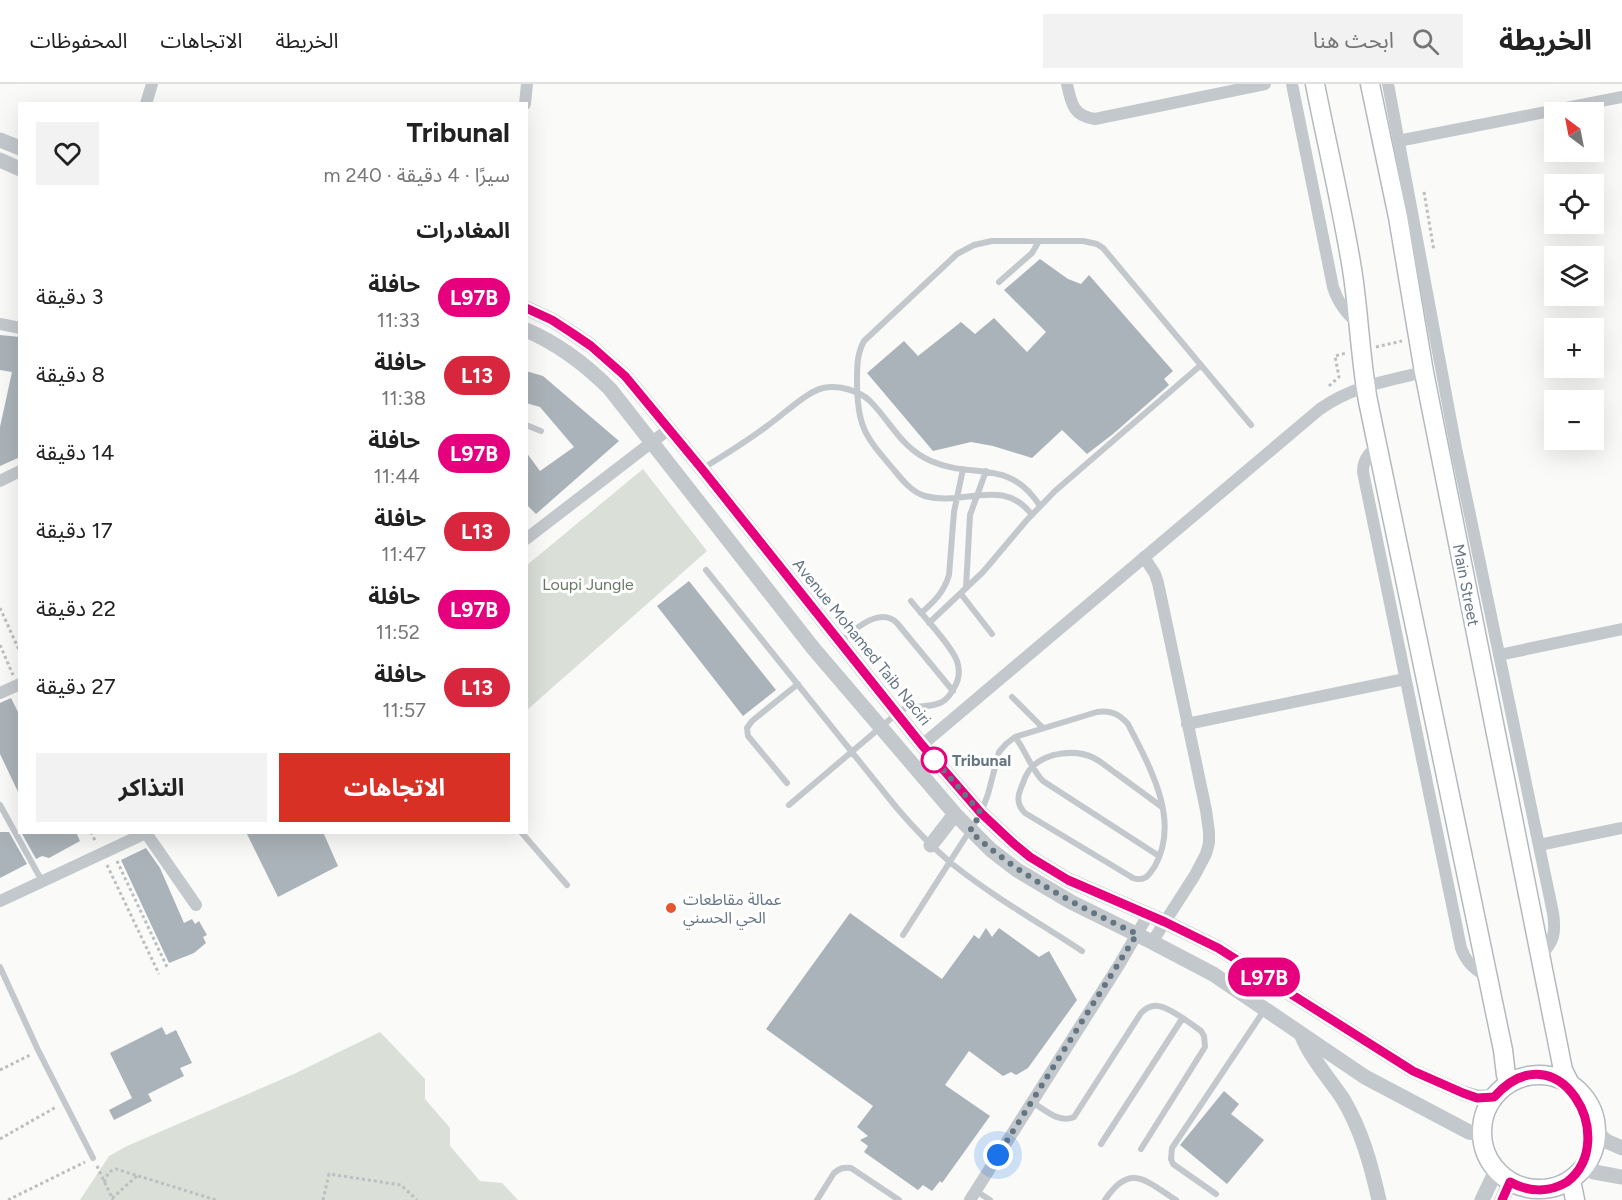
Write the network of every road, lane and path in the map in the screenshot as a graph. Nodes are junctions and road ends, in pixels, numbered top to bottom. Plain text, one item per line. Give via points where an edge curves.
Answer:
1 (152, 84) edge
2 (527, 84) edge
3 (1067, 84) edge
4 (1265, 84) edge
5 (1292, 84) edge
6 (1315, 84) edge
7 (1370, 84) edge
8 (1388, 84) edge
9 (1622, 98) edge
10 (147, 102) edge
11 (525, 102) edge
12 (0, 140) edge
13 (1398, 141) junction
14 (18, 147) edge
15 (0, 160) edge
16 (18, 167) edge
17 (1039, 241) junction
18 (999, 282) dead end
19 (528, 309) edge
20 (0, 324) edge
21 (1359, 324) junction
22 (18, 328) edge
23 (528, 331) edge
24 (1201, 366) junction
25 (1424, 372) junction
26 (1365, 385) junction
27 (857, 392) junction
28 (528, 425) edge
29 (1251, 425) dead end
30 (669, 429) junction
31 (541, 431) dead end
32 (652, 442) junction
33 (1378, 447) junction
34 (702, 469) junction
35 (963, 469) junction
36 (986, 471) junction
37 (18, 472) edge
38 (0, 481) edge
39 (976, 495) junction
40 (956, 498) junction
41 (1040, 506) junction
42 (1032, 515) junction
43 (529, 532) edge
44 (1144, 557) junction
45 (706, 570) dead end
46 (966, 589) junction
47 (961, 594) junction
48 (911, 601) dead end
49 (0, 608) edge
50 (921, 613) junction
51 (929, 623) junction
52 (1622, 629) edge
53 (992, 634) dead end
54 (840, 644) junction
55 (0, 645) edge
56 (18, 648) edge
57 (1499, 655) junction
58 (1405, 679) junction
59 (798, 684) junction
60 (18, 685) edge
61 (953, 691) junction
62 (0, 693) edge
63 (1012, 697) dead end
64 (896, 714) junction
65 (1187, 724) junction
66 (881, 727) junction
67 (1043, 728) junction
68 (1015, 737) junction
69 (922, 745) junction
70 (852, 752) junction
71 (1033, 766) junction
72 (787, 783) dead end
73 (0, 805) edge
74 (789, 805) dead end
75 (1162, 807) junction
76 (981, 813) junction
77 (955, 814) junction
78 (1622, 828) edge
79 (970, 831) junction
80 (145, 834) edge
81 (148, 834) edge
82 (523, 834) edge
83 (931, 845) junction
84 (1539, 845) junction
85 (106, 851) junction
86 (1160, 856) junction
87 (950, 862) junction
88 (42, 880) junction
89 (567, 885) dead end
90 (0, 901) edge
91 (196, 905) dead end
92 (1148, 915) junction
93 (1165, 922) junction
94 (1137, 934) junction
95 (903, 935) dead end
96 (1152, 942) junction
97 (1082, 951) dead end
98 (1540, 956) junction
99 (0, 967) edge
100 (167, 968) dead end
101 (159, 974) dead end
102 (1488, 976) junction
103 (1265, 1009) junction
104 (1182, 1019) junction
105 (1301, 1034) junction
106 (38, 1050) junction
107 (0, 1070) edge
108 (1510, 1083) junction
109 (1570, 1084) junction
110 (1494, 1097) junction
111 (65, 1102) junction
112 (1032, 1102) junction
113 (1596, 1131) junction
114 (1481, 1134) junction
115 (0, 1139) edge
116 (1101, 1144) dead end
117 (1622, 1148) edge
118 (1141, 1149) dead end
119 (93, 1158) junction
120 (1496, 1170) junction
121 (1578, 1174) junction
122 (137, 1176) junction
123 (1622, 1177) edge
124 (104, 1182) junction
125 (1518, 1190) edge
126 (1216, 1194) dead end
127 (973, 1196) edge
128 (112, 1199) edge
129 (8, 1200) edge
130 (216, 1200) edge
131 (323, 1200) edge
132 (417, 1200) edge
133 (817, 1200) edge
134 (899, 1200) edge
135 (990, 1200) edge
136 (1105, 1200) edge
137 (1176, 1200) edge
138 (1379, 1200) edge
139 (1482, 1200) edge
140 (1502, 1200) edge
141 (1575, 1200) edge

1 - 10 street
2 - 11 street
3 - 4 street via 1077,112 1095,119
5 - 21 street via 1333,287 1345,312
6 - 21 main road via 1349,249
7 - 25 main road, Main Street via 1398,217
8 - 13 street
9 - 13 street
12 - 14 street
13 - 57 street
15 - 16 street
17 - 18 lane via 1032,253
17 - 24 lane via 1083,241 1103,248
17 - 27 lane via 983,242 957,254 864,341 858,357
19 - 30 street, Avenue Mohamed Taib Naciri via 552,320 608,360
20 - 22 street
21 - 26 main road
23 - 32 street via 559,346 594,373
24 - 29 lane
24 - 41 lane
25 - 26 street
25 - 98 main road, Main Street
26 - 33 main road
26 - 44 street via 1320,409
27 - 34 lane via 831,387 815,391
27 - 35 lane via 920,455
27 - 40 lane via 865,433 905,483 928,497
28 - 31 lane
30 - 32 street
30 - 34 street, Avenue Mohamed Taib Naciri
32 - 43 street
32 - 66 street via 813,648
33 - 58 street via 1368,454 1363,472
33 - 102 main road
34 - 54 street, Avenue Mohamed Taib Naciri
35 - 36 lane
35 - 40 lane
36 - 39 lane
36 - 41 lane via 1017,481
37 - 38 street
39 - 40 lane
39 - 42 lane via 1009,496
39 - 46 lane via 970,515
40 - 50 lane via 947,583 939,597
41 - 42 lane
42 - 46 lane
44 - 65 street via 1158,584
44 - 69 street
45 - 59 lane
46 - 47 lane
47 - 51 lane
47 - 53 lane
48 - 50 lane
49 - 56 path
50 - 51 lane
51 - 61 lane via 957,660 958,676
52 - 57 street
54 - 61 lane via 867,622 888,617
54 - 64 street, Avenue Mohamed Taib Naciri
55 - 60 path
57 - 84 street
58 - 65 street
58 - 102 street via 1461,948 1468,963
59 - 70 lane
59 - 72 lane via 747,728 748,736
60 - 62 street
61 - 64 lane via 935,705 912,706
63 - 67 lane
64 - 66 lane
64 - 69 street, Avenue Mohamed Taib Naciri
65 - 93 street via 1208,821 1209,843 1201,864
66 - 70 lane
66 - 77 street
67 - 68 lane
67 - 75 lane via 1097,712 1118,714 1128,724 1150,769
68 - 71 lane
68 - 76 lane via 999,752
69 - 76 street, Avenue Mohamed Taib Naciri
70 - 74 lane
70 - 83 lane
71 - 75 lane via 1055,755 1089,756
71 - 86 lane via 1043,781
71 - 86 lane via 1018,797 1025,813 1137,879 1149,875
73 - 88 lane
75 - 86 lane via 1165,834
76 - 79 lane
76 - 92 street, Avenue Mohamed Taib Naciri via 1049,869
77 - 79 street
77 - 83 street
78 - 84 street
79 - 87 lane
79 - 94 street via 1017,870
80 - 85 street
81 - 91 street
82 - 89 lane
83 - 87 lane
84 - 98 street via 1555,929 1551,943
85 - 88 street
85 - 100 path
85 - 101 path
87 - 95 lane
87 - 97 lane
88 - 90 street
92 - 93 street, Avenue Mohamed Taib Naciri
92 - 94 street
93 - 96 street
93 - 110 street, Avenue Mohamed Taib Naciri via 1218,948 1413,1071 1477,1098
94 - 96 street
94 - 112 street
96 - 103 street via 1213,974
98 - 109 main road, Main Street via 1563,1070
99 - 106 lane
102 - 108 main road
103 - 105 street
103 - 126 lane via 1172,1148 1173,1164
104 - 112 lane via 1159,1006 1144,1010 1074,1117 1061,1119
104 - 116 lane
104 - 118 lane via 1201,1031 1206,1047
105 - 114 street via 1385,1089 1469,1132
105 - 138 street via 1359,1132
106 - 107 path
106 - 111 lane
108 - 109 main road via 1540,1075
108 - 110 main road
109 - 113 main road via 1589,1105
110 - 114 main road via 1484,1114
111 - 115 path
111 - 119 lane
112 - 127 street
113 - 117 street
113 - 121 main road via 1594,1150
114 - 120 main road via 1485,1154
119 - 124 path
119 - 129 path
120 - 125 main road
120 - 139 street
121 - 123 street
121 - 125 main road via 1562,1186
121 - 141 main road
122 - 124 path via 116,1169 109,1172
122 - 128 path
122 - 130 path
124 - 128 path
125 - 140 street
127 - 135 lane
131 - 132 path via 329,1173 401,1185
133 - 134 lane via 834,1173 847,1167
136 - 137 lane via 1124,1179 1136,1178

